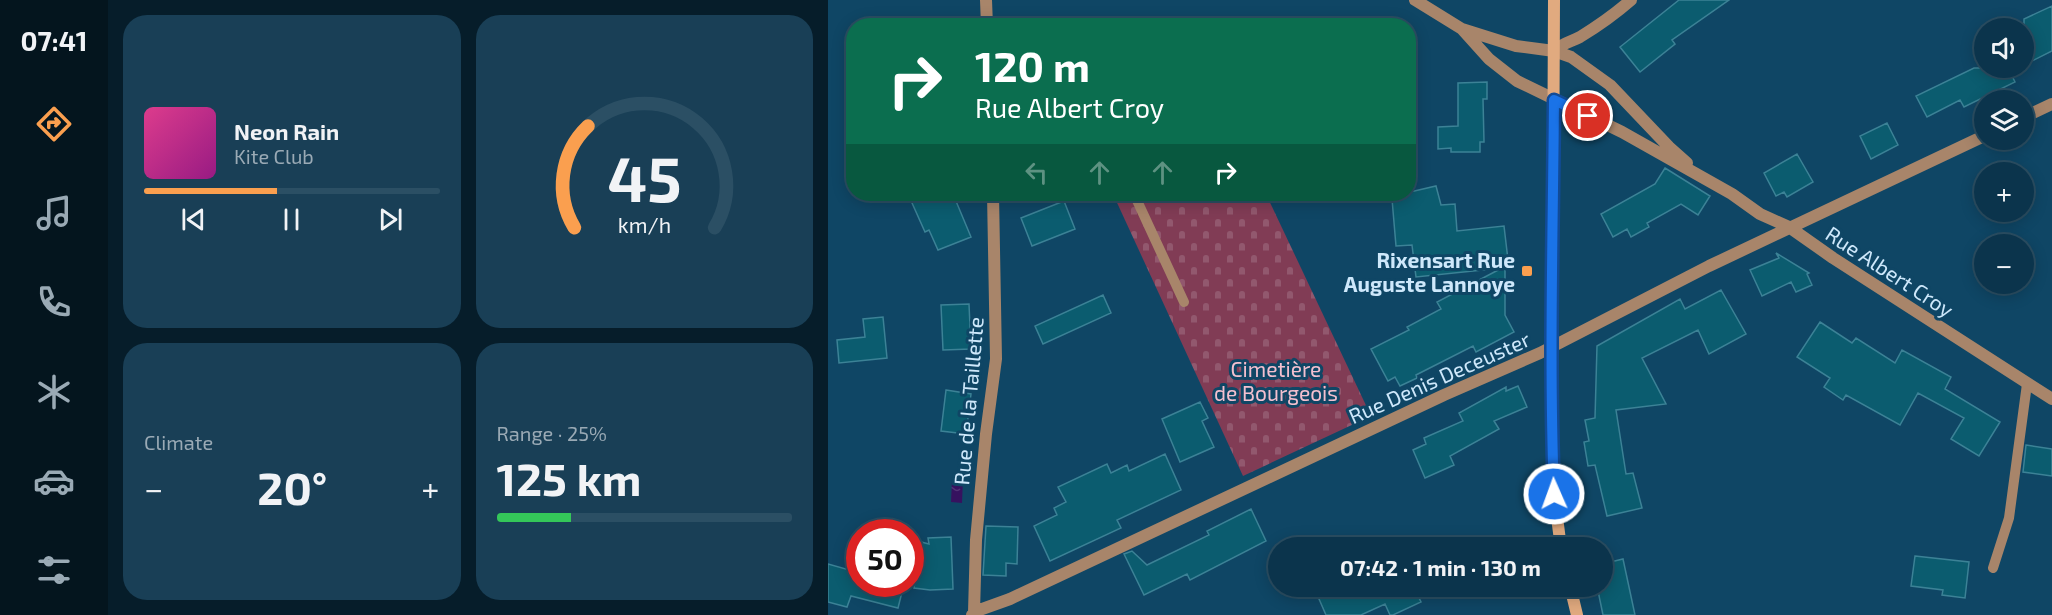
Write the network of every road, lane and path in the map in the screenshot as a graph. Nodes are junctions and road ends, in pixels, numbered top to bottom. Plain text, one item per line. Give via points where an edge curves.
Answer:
1 (986, 0) edge
2 (1415, 0) edge
3 (1554, 0) edge
4 (1631, 0) edge
5 (987, 18) edge
6 (1462, 29) junction
7 (1554, 51) junction
8 (1554, 100) junction
9 (2052, 104) edge
10 (2034, 112) edge
11 (1974, 141) edge
12 (1705, 180) junction
13 (993, 201) edge
14 (1137, 201) edge
15 (1789, 227) junction
16 (1184, 302) dead end
17 (1552, 346) junction
18 (2027, 384) junction
19 (2052, 399) edge
20 (1560, 537) edge
21 (1993, 568) dead end
22 (1572, 597) edge
23 (974, 614) edge
24 (1578, 615) edge

1 - 5 street
2 - 6 street
3 - 7 main road
4 - 7 street via 1609,19
6 - 7 street, Rue Albert Croy via 1516,46
6 - 8 street, Rue Albert Croy via 1489,59 1517,81
7 - 8 main road
7 - 12 street, Rue Albert Croy via 1571,57 1610,85
8 - 12 street, Rue Albert Croy via 1622,132
8 - 17 main road
9 - 10 street
11 - 15 street, Rue Denis Deceuster
12 - 15 street, Rue Albert Croy
13 - 23 street, Rue de la Taillette via 996,359 976,540
14 - 16 lane
15 - 17 street, Rue Denis Deceuster
15 - 18 street, Rue Albert Croy
17 - 20 main road via 1554,494
17 - 23 street, Rue Denis Deceuster
18 - 19 street, Rue Albert Croy
18 - 21 lane via 2009,518
22 - 24 main road

